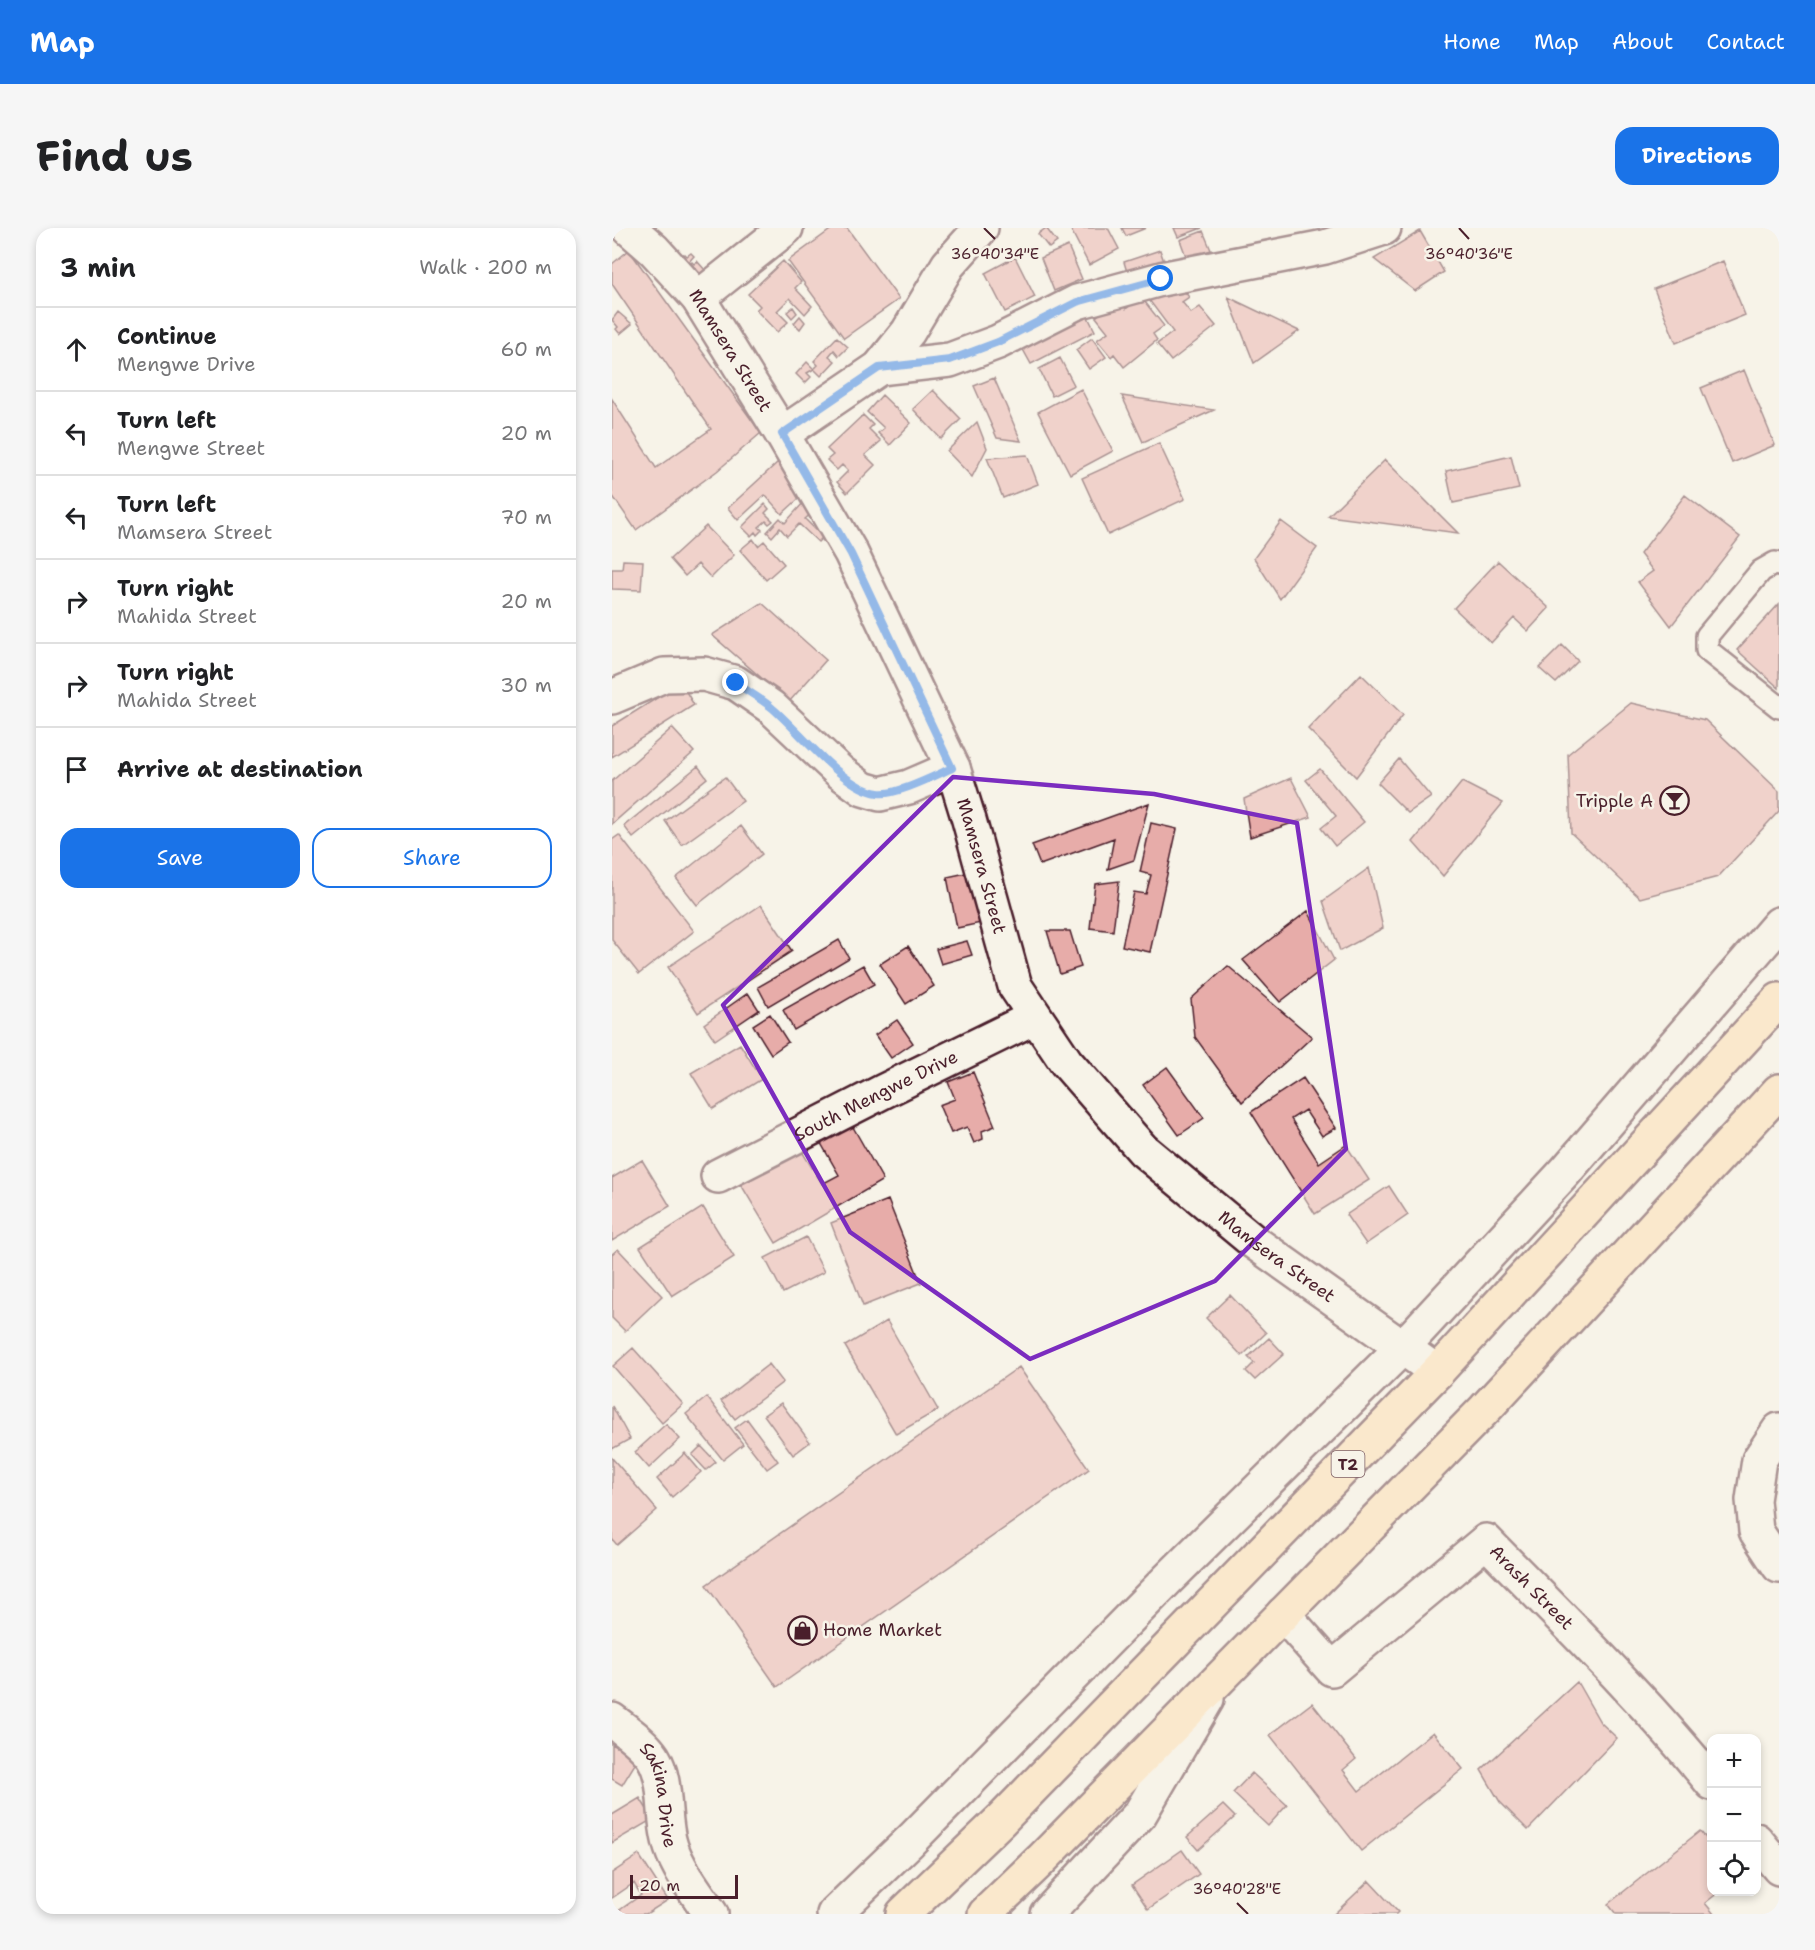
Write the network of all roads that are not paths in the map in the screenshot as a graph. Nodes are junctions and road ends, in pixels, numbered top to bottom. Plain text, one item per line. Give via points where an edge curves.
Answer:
1 (629, 228) edge
2 (786, 228) edge
3 (981, 228) edge
4 (1384, 228) edge
5 (698, 298) junction
6 (879, 368) junction
7 (782, 434) junction
8 (1779, 565) edge
9 (612, 697) edge
10 (1779, 707) edge
11 (952, 768) junction
12 (1779, 924) edge
13 (1779, 1000) edge
14 (1035, 1017) junction
15 (1779, 1091) edge
16 (718, 1176) dead end
17 (1402, 1348) junction
18 (1437, 1372) junction
19 (1779, 1430) edge
20 (1779, 1566) edge
21 (1283, 1614) junction
22 (1217, 1682) junction
23 (612, 1720) edge
24 (1707, 1777) edge
25 (1758, 1842) edge
26 (1779, 1868) edge
27 (711, 1914) edge
28 (834, 1914) edge
29 (903, 1914) edge
30 (985, 1914) edge
31 (1047, 1914) edge

1 - 5 street, Mamsera Street
2 - 5 street
3 - 6 street via 948,265 908,332
4 - 6 street via 1325,248 1161,279 1077,302 998,342 950,360
5 - 7 street, Mamsera Street
6 - 7 street
7 - 11 street, Mamsera Street via 851,554
8 - 10 lane via 1761,571 1706,642 1707,650
9 - 11 street via 664,675 704,674 736,683 771,707 840,772 864,789 880,794 909,787
11 - 14 street, Mamsera Street via 1015,986
12 - 17 street via 1565,1172
13 - 18 highway, T2
14 - 16 street, South Mengwe Drive
14 - 17 street, Mamsera Street via 1066,1062 1143,1150 1254,1242
15 - 21 highway via 1485,1409
17 - 18 street, Mamsera Street
17 - 28 street
18 - 29 highway, T2 via 1001,1820
19 - 20 street via 1759,1460 1753,1500 1756,1531
21 - 22 highway
21 - 24 street, Arash Street via 1332,1669 1486,1541 1621,1679
22 - 30 highway
22 - 31 street via 1140,1814
23 - 27 street, Sakina Drive via 653,1757 659,1771 671,1848
25 - 26 street

